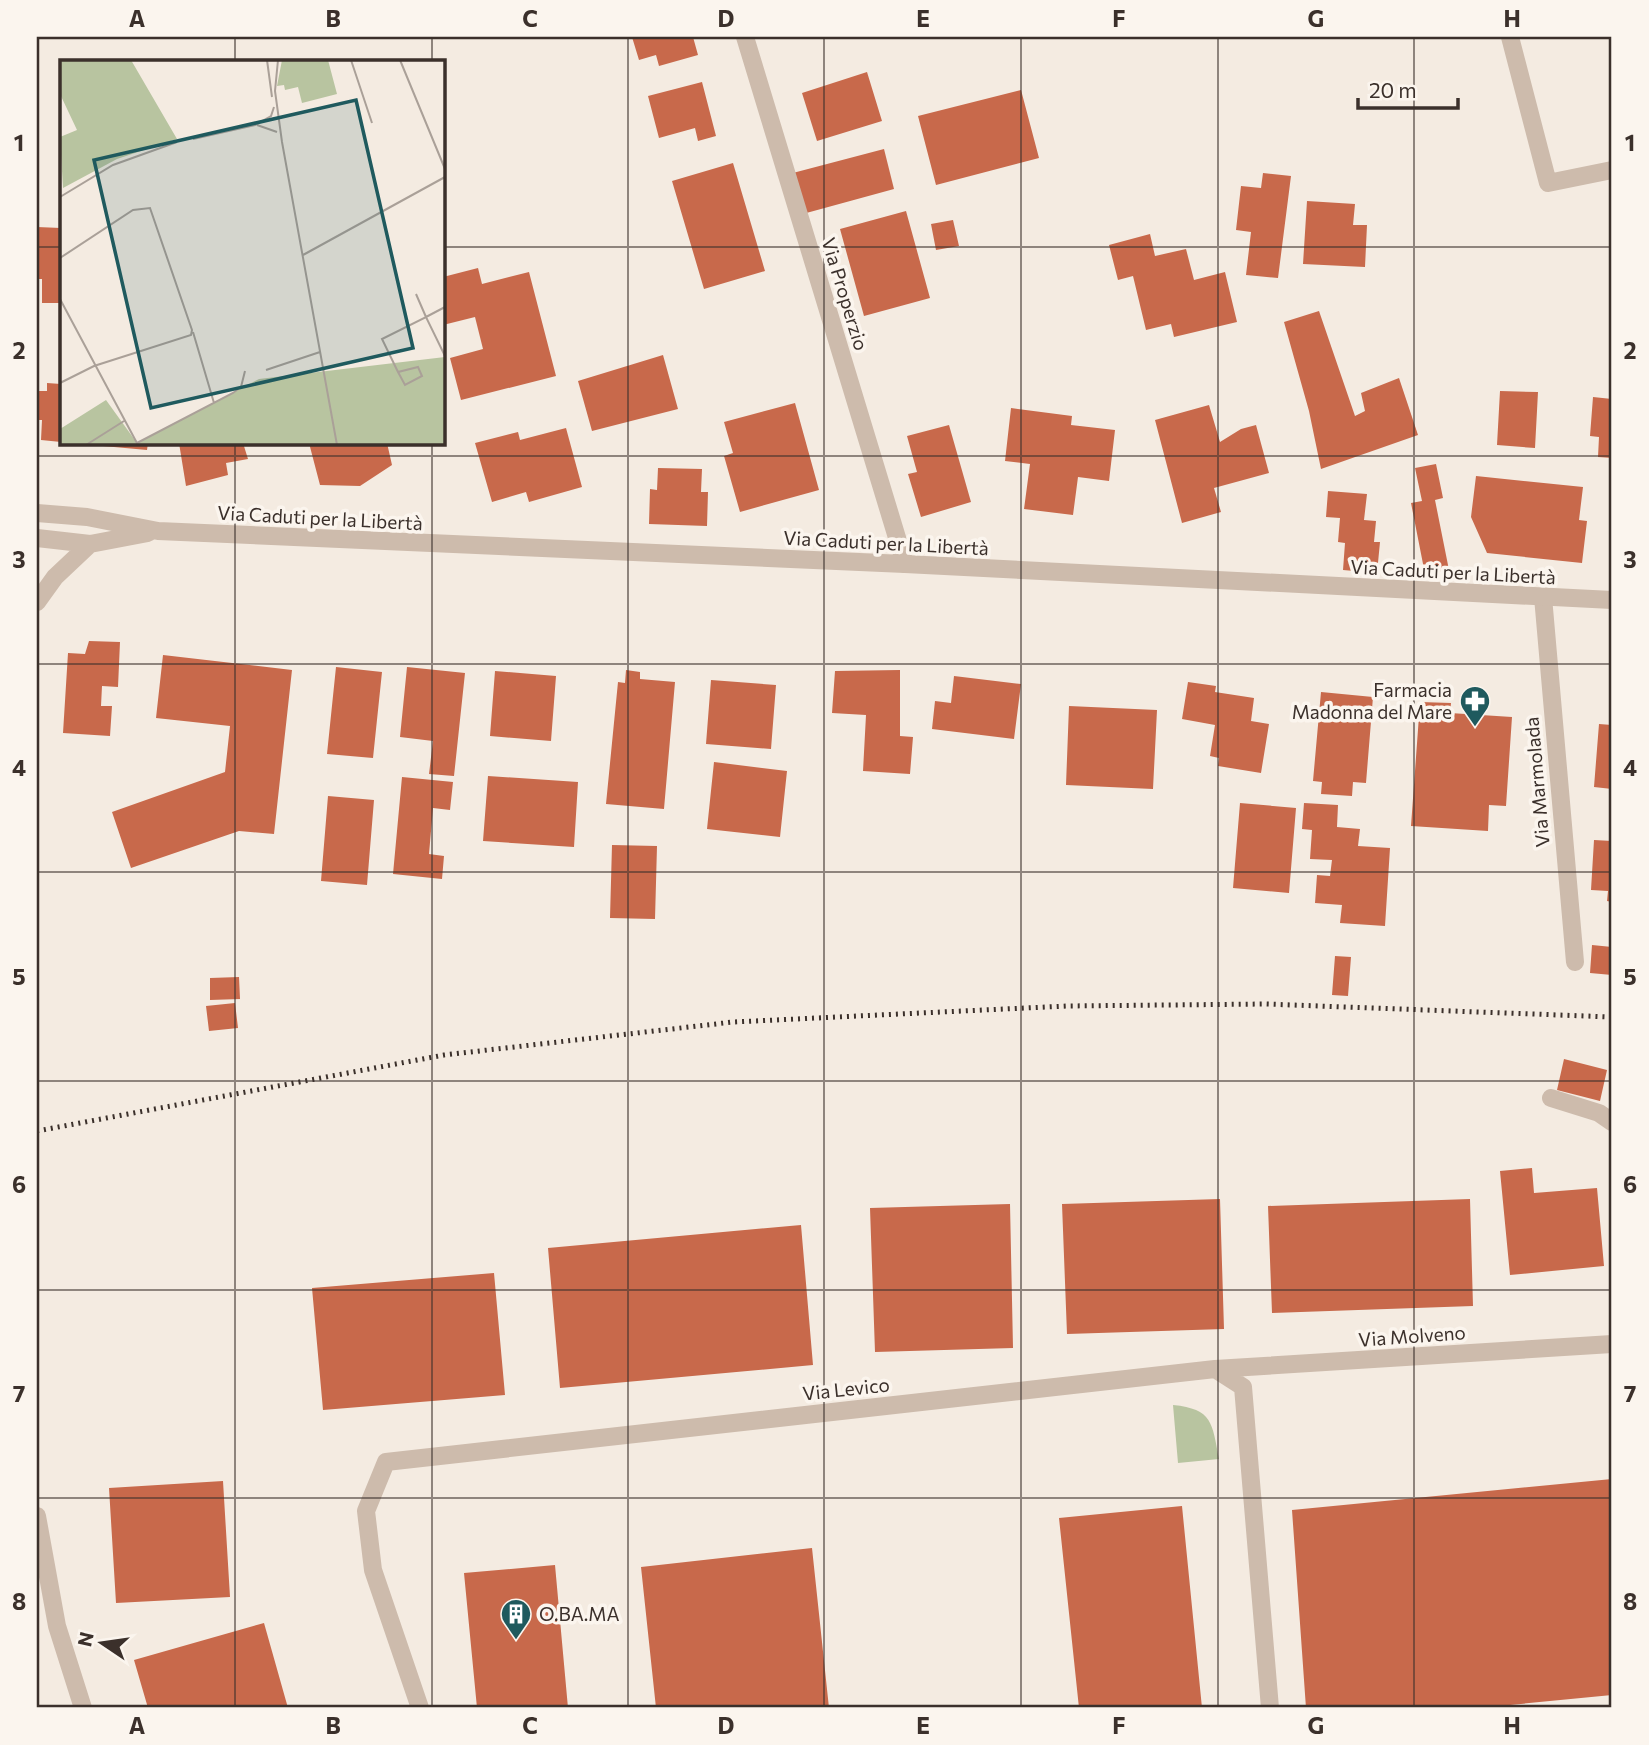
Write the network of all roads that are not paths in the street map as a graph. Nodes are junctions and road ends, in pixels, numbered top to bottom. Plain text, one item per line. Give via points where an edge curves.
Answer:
1 (745, 37) edge
2 (1510, 37) edge
3 (1612, 170) edge
4 (37, 513) edge
5 (158, 531) junction
6 (37, 538) edge
7 (90, 544) junction
8 (905, 564) junction
9 (1543, 597) junction
10 (1612, 600) edge
11 (37, 602) edge
12 (1575, 962) dead end
13 (1551, 1098) dead end
14 (1612, 1122) edge
15 (1612, 1344) edge
16 (1215, 1369) junction
17 (37, 1516) edge
18 (83, 1708) edge
19 (420, 1708) edge
20 (1270, 1708) edge

1 - 8 street, Via Properzio
2 - 3 street via 1548,183
4 - 5 street, Via Caduti per la Libertà via 86,516
5 - 7 street, Via Caduti per la Libertà
5 - 8 street, Via Caduti per la Libertà
6 - 7 street, Via Caduti per la Libertà
7 - 11 street via 55,577
8 - 9 street, Via Caduti per la Libertà
9 - 10 street, Via Caduti per la Libertà
9 - 12 street, Via Marmolada
13 - 14 street
15 - 16 street, Via Molveno
16 - 19 street, Via Levico via 386,1462 366,1511 373,1570
16 - 20 street via 1243,1387
17 - 18 street via 57,1626

